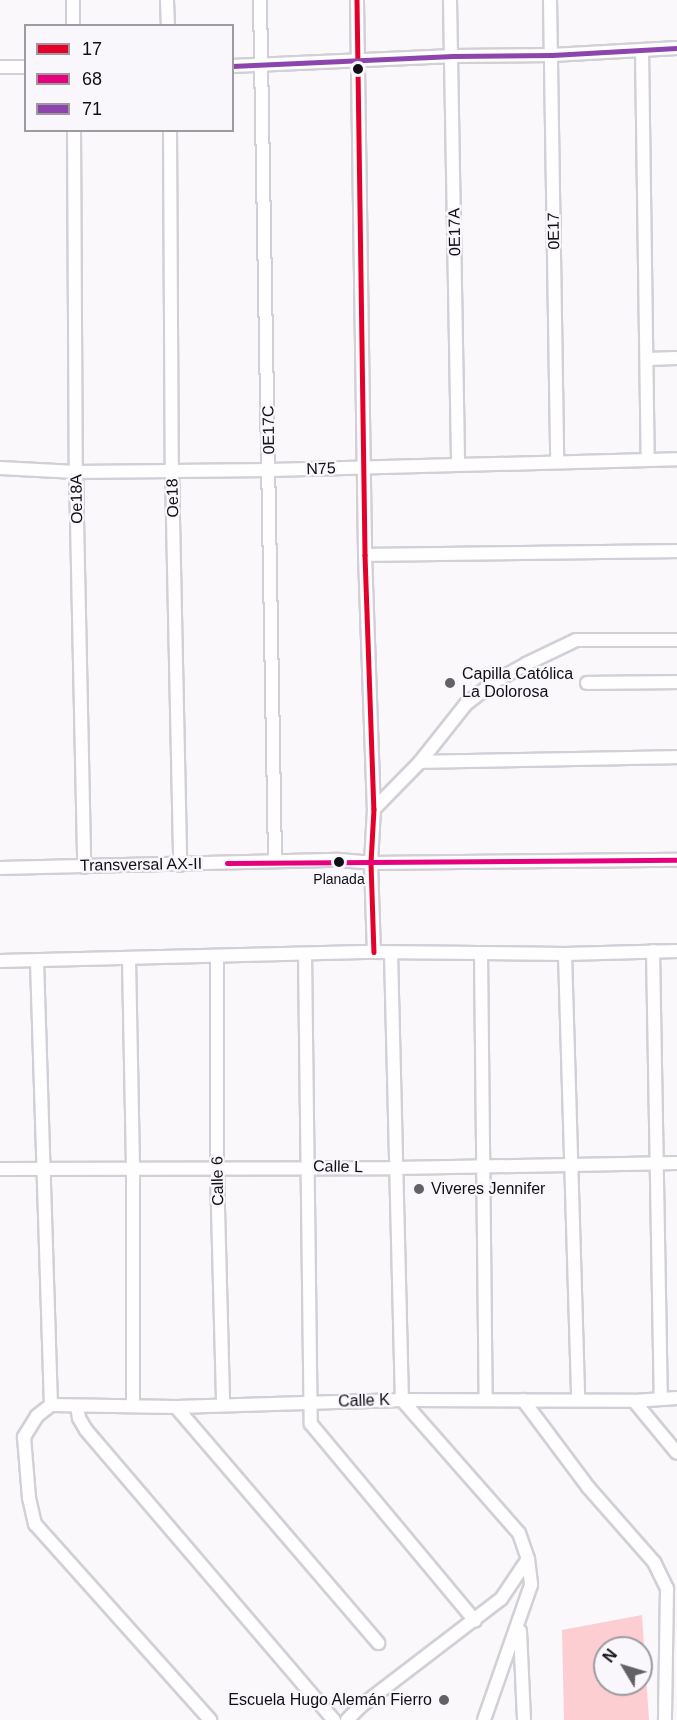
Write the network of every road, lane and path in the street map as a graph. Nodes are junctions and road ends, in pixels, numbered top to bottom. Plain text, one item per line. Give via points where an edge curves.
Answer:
1 (73, 0) edge
2 (167, 0) edge
3 (260, 0) edge
4 (357, 0) edge
5 (450, 0) edge
6 (550, 0) edge
7 (73, 24) edge
8 (168, 24) edge
9 (677, 48) edge
10 (642, 50) junction
11 (552, 55) junction
12 (453, 56) junction
13 (360, 60) junction
14 (262, 64) junction
15 (0, 66) edge
16 (234, 66) edge
17 (24, 67) edge
18 (74, 132) edge
19 (170, 132) edge
20 (647, 358) junction
21 (677, 358) edge
22 (648, 459) junction
23 (677, 459) edge
24 (557, 462) junction
25 (458, 464) junction
26 (365, 467) junction
27 (0, 468) edge
28 (172, 471) junction
29 (270, 471) junction
30 (76, 472) junction
31 (677, 551) edge
32 (365, 555) junction
33 (677, 640) edge
34 (677, 682) edge
35 (586, 683) dead end
36 (677, 756) edge
37 (420, 762) junction
38 (374, 809) junction
39 (677, 860) edge
40 (275, 861) junction
41 (371, 863) junction
42 (180, 865) junction
43 (84, 867) junction
44 (0, 868) edge
45 (653, 951) junction
46 (677, 951) edge
47 (375, 952) junction
48 (391, 953) junction
49 (481, 953) junction
50 (305, 954) junction
51 (565, 954) junction
52 (217, 956) junction
53 (129, 959) junction
54 (0, 961) edge
55 (37, 961) junction
56 (677, 1163) edge
57 (659, 1164) junction
58 (572, 1166) junction
59 (308, 1167) junction
60 (482, 1167) junction
61 (396, 1168) junction
62 (0, 1169) edge
63 (133, 1169) junction
64 (217, 1170) junction
65 (42, 1171) junction
66 (677, 1398) edge
67 (578, 1399) junction
68 (661, 1399) junction
69 (402, 1400) junction
70 (486, 1400) junction
71 (523, 1400) junction
72 (634, 1401) junction
73 (311, 1403) junction
74 (51, 1405) junction
75 (77, 1406) junction
76 (133, 1406) junction
77 (223, 1406) junction
78 (176, 1407) junction
79 (677, 1453) edge
80 (528, 1559) junction
81 (672, 1586) edge
82 (501, 1599) junction
83 (524, 1609) junction
84 (475, 1621) junction
85 (519, 1625) junction
86 (378, 1643) dead end
87 (361, 1706) junction
88 (210, 1720) edge
89 (334, 1720) edge
90 (347, 1720) edge
91 (359, 1720) edge
92 (484, 1720) edge
93 (524, 1720) edge
94 (665, 1720) edge

1 - 7 street
2 - 8 street
3 - 14 street, 0E17C
4 - 13 street
5 - 12 street, 0E17A
6 - 11 street, 0E17
9 - 10 street
10 - 11 street
10 - 20 street
11 - 12 street
11 - 24 street, 0E17
12 - 13 street
12 - 25 street, 0E17A
13 - 14 street
13 - 26 street
14 - 16 street
14 - 29 street, 0E17C
15 - 17 street
18 - 30 street, Oe18A
19 - 28 street, Oe18
20 - 21 street
20 - 22 street
22 - 23 street, N75
22 - 24 street, N75
24 - 25 street, N75
25 - 26 street, N75
26 - 29 street, N75
26 - 32 street
27 - 30 street, N75
28 - 29 street, N75
28 - 30 street, N75
28 - 42 street, Oe18
29 - 40 street, 0E17C
30 - 43 street, Oe18A
31 - 32 street
32 - 38 street
33 - 37 street via 576,640 550,651 494,682 466,704
34 - 35 street
36 - 37 street
37 - 38 street
38 - 41 street
39 - 41 street, Transversal AX-II
40 - 41 street, Transversal AX-II
40 - 42 street, Transversal AX-II
41 - 47 street
42 - 43 street, Transversal AX-II
43 - 44 street, Transversal AX-II
45 - 46 street
45 - 51 street
45 - 57 street
47 - 48 street
47 - 50 street
48 - 49 street
48 - 61 street
49 - 51 street
49 - 60 street
50 - 52 street
50 - 59 street
51 - 58 street
52 - 53 street
52 - 64 street, Calle 6
53 - 55 street
53 - 63 street
54 - 55 street
55 - 65 street
56 - 57 street, Calle L
57 - 58 street, Calle L
57 - 68 street
58 - 60 street, Calle L
58 - 67 street
59 - 61 street, Calle L
59 - 64 street, Calle L
59 - 73 street
60 - 61 street, Calle L
60 - 70 street
61 - 69 street
62 - 65 street, Calle L
63 - 64 street, Calle L
63 - 65 street, Calle L
63 - 76 street
64 - 77 street, Calle 6
65 - 74 street
66 - 68 street, Calle K
67 - 71 street, Calle K
67 - 72 street, Calle K
68 - 72 street, Calle K
69 - 70 street, Calle K
69 - 73 street, Calle K
69 - 80 street via 519,1533
70 - 71 street, Calle K
71 - 81 street via 588,1487
72 - 79 street
73 - 77 street, Calle K
73 - 84 street via 311,1424
74 - 75 street, Calle K
74 - 88 street via 37,1416 24,1437 35,1524
75 - 76 street, Calle K
75 - 89 street via 86,1430
76 - 78 street, Calle K
77 - 78 street, Calle K
78 - 86 street
80 - 82 street
80 - 83 street via 531,1585
81 - 94 street
82 - 83 street via 511,1600
82 - 84 street
83 - 85 street
84 - 87 street
85 - 92 street
85 - 93 street
87 - 90 street
87 - 91 street

